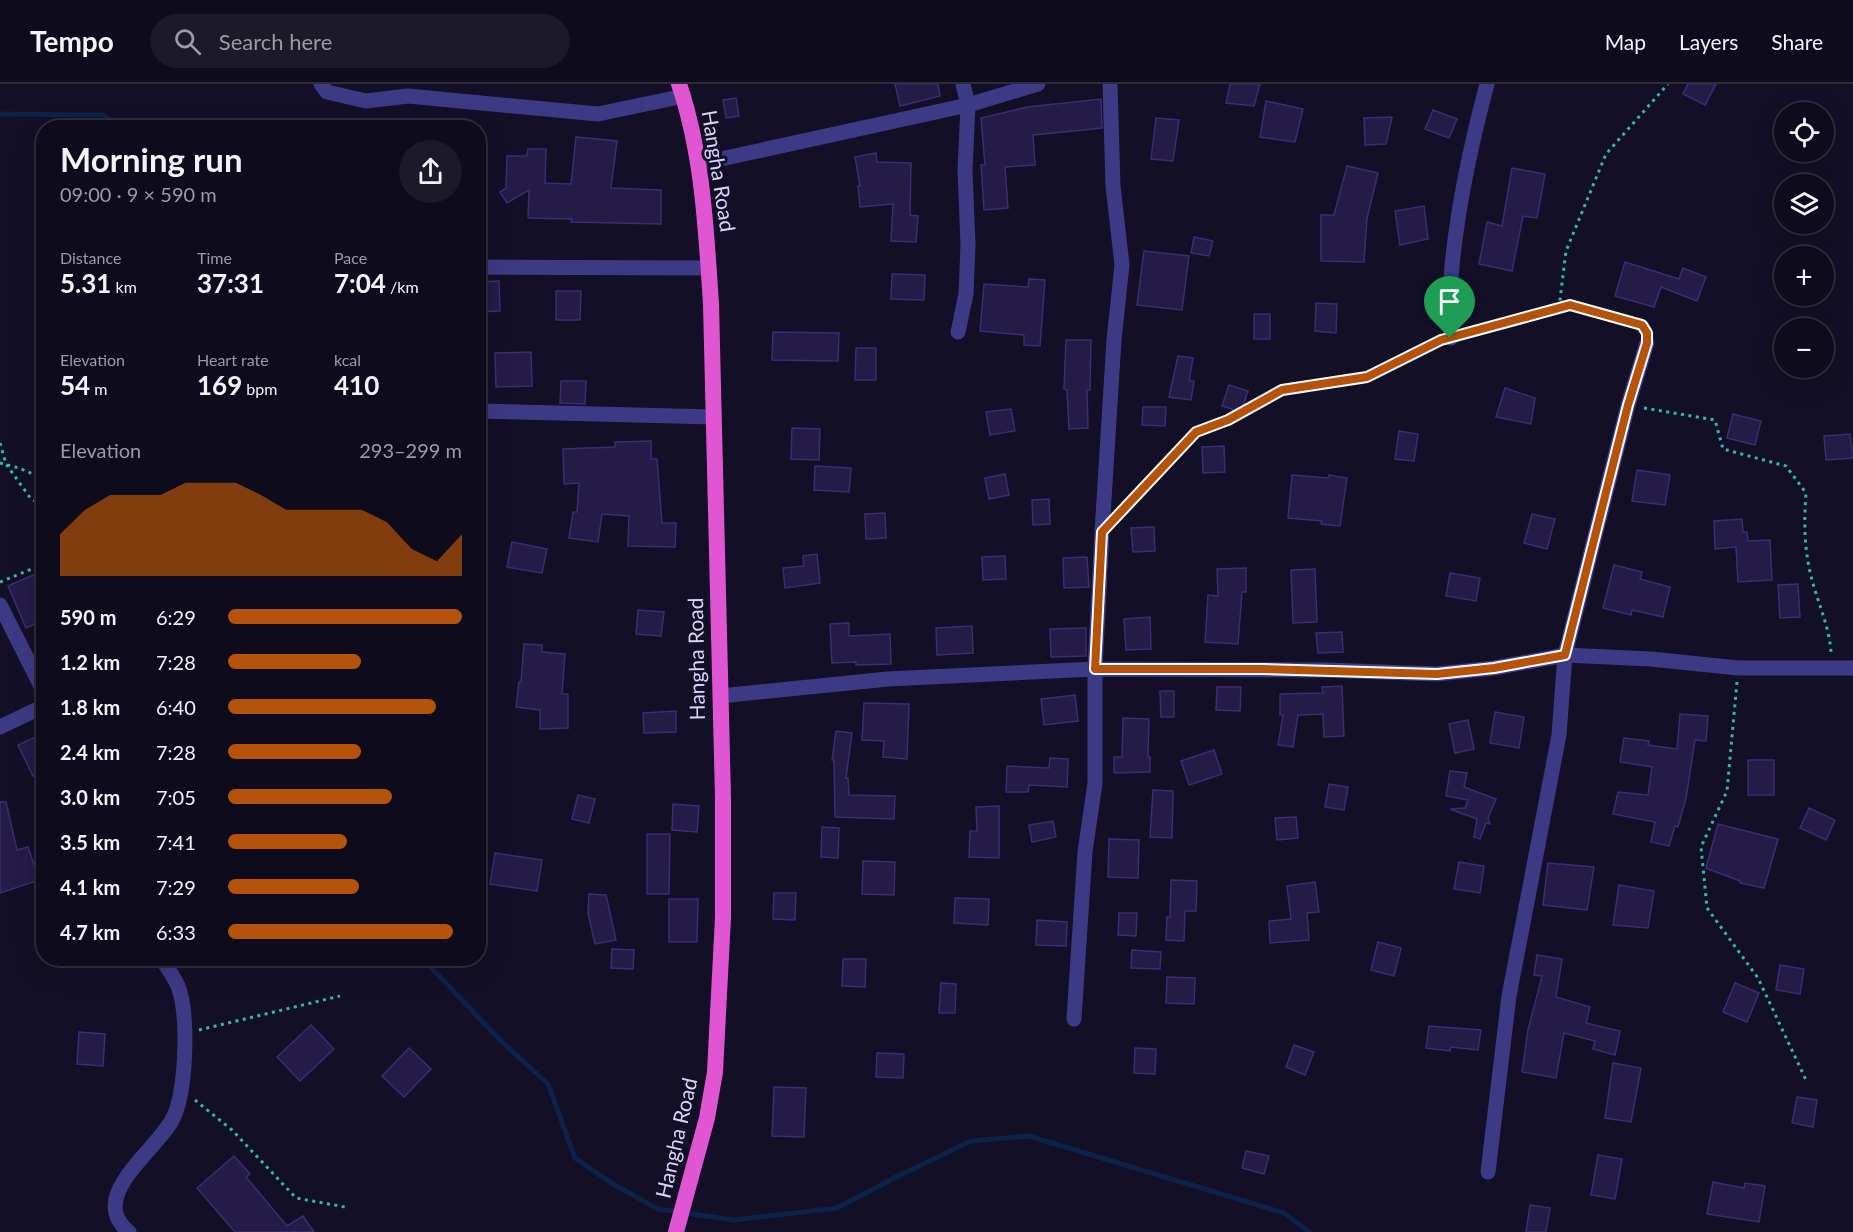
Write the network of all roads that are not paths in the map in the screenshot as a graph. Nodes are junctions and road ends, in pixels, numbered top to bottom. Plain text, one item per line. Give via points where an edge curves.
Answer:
1 (321, 84) edge
2 (963, 84) edge
3 (1038, 84) edge
4 (1110, 84) edge
5 (1487, 84) edge
6 (682, 90) edge
7 (968, 105) junction
8 (698, 164) junction
9 (486, 267) edge
10 (709, 268) junction
11 (958, 332) dead end
12 (1450, 338) road end
13 (1647, 343) road end
14 (486, 411) edge
15 (714, 417) junction
16 (0, 605) edge
17 (1565, 655) junction
18 (1853, 668) edge
19 (1095, 669) junction
20 (36, 676) edge
21 (720, 696) junction
22 (36, 710) edge
23 (0, 727) edge
24 (166, 966) edge
25 (1074, 1019) dead end
26 (1488, 1172) dead end
27 (129, 1232) edge
28 (676, 1232) edge

1 - 6 street via 327,92 366,101 408,96 598,114
2 - 7 street
3 - 7 street
4 - 19 street via 1113,186 1122,265
5 - 12 street via 1460,202 1451,279
6 - 8 highway, Hangha Road
7 - 8 street
7 - 11 street via 966,294
8 - 10 highway, Hangha Road
9 - 10 street
10 - 15 highway, Hangha Road
13 - 17 street
14 - 15 street
15 - 21 highway, Hangha Road
16 - 20 street
17 - 18 street via 1738,668
17 - 19 street via 1437,674
17 - 26 street via 1559,735 1509,996
19 - 21 street via 888,679
19 - 25 street via 1095,783
21 - 28 highway, Hangha Road via 723,906 715,1072 707,1118
22 - 23 street
24 - 27 street via 178,986 183,1008 181,1089 175,1114 165,1131 117,1192 114,1208 122,1227

